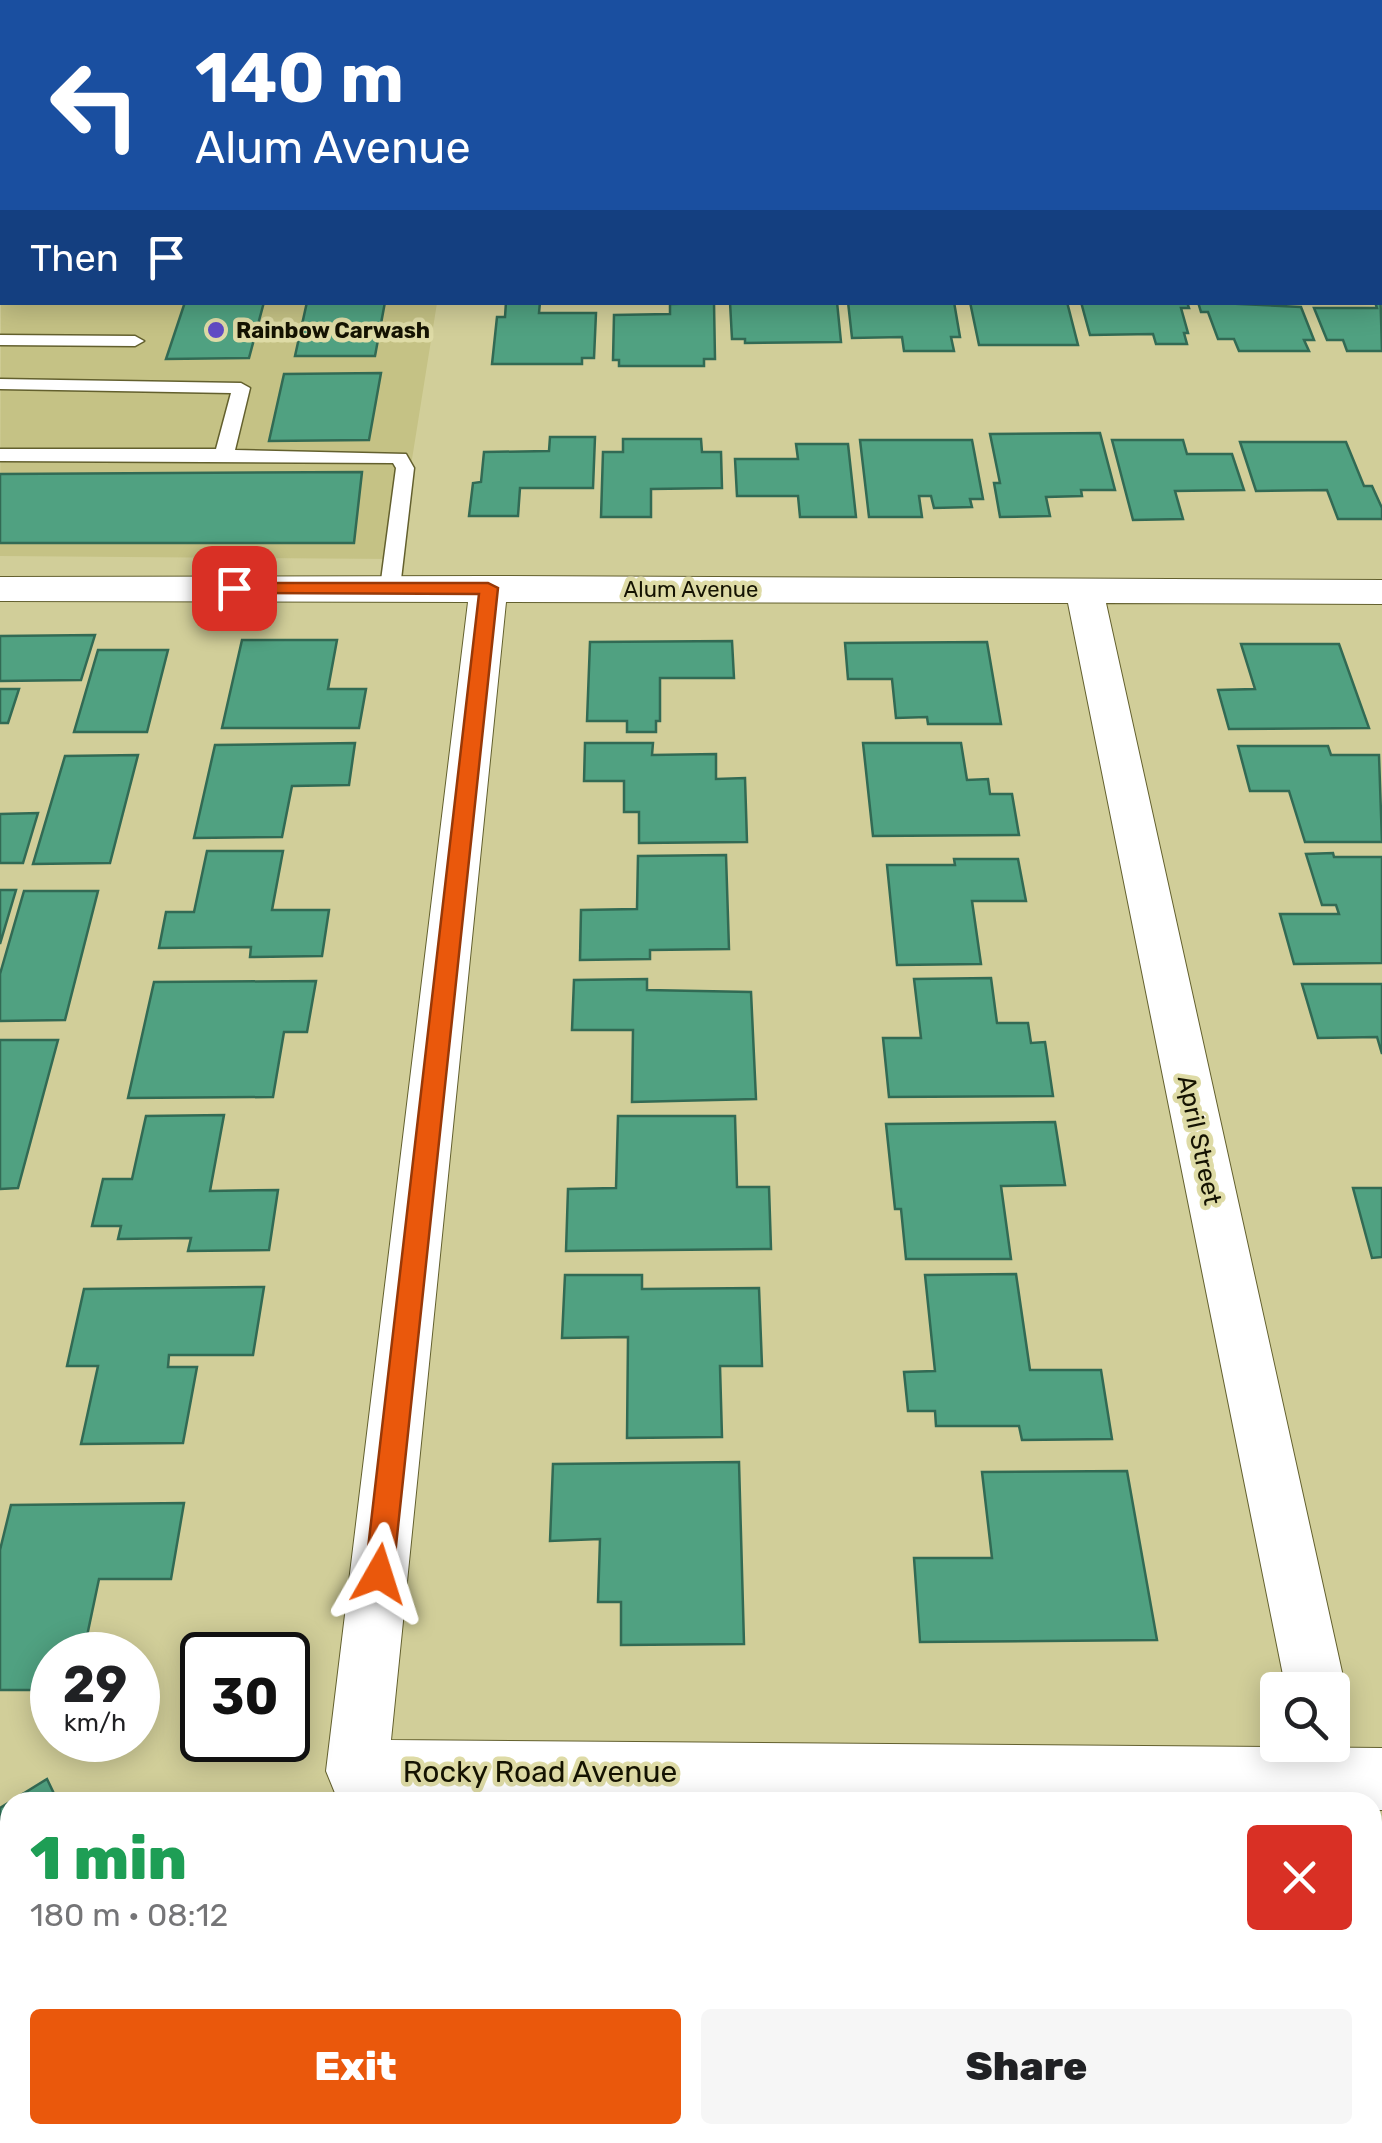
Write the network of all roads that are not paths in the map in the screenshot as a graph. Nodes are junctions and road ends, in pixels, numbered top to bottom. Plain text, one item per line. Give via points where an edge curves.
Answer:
1 (0, 340) edge
2 (135, 341) dead end
3 (0, 384) edge
4 (0, 455) edge
5 (224, 455) junction
6 (390, 588) junction
7 (488, 588) junction
8 (0, 589) edge
9 (1084, 591) junction
10 (1382, 592) edge
11 (1312, 1672) edge
12 (1348, 1768) edge

1 - 2 lane
3 - 5 lane via 241,388
4 - 5 lane
5 - 6 lane via 399,458 406,468
6 - 7 street, Alum Avenue
6 - 8 street, Alum Avenue
7 - 9 street, Alum Avenue
7 - 12 street, Rocky Road Avenue via 357,1771
9 - 10 street, Alum Avenue
9 - 11 street, April Street

